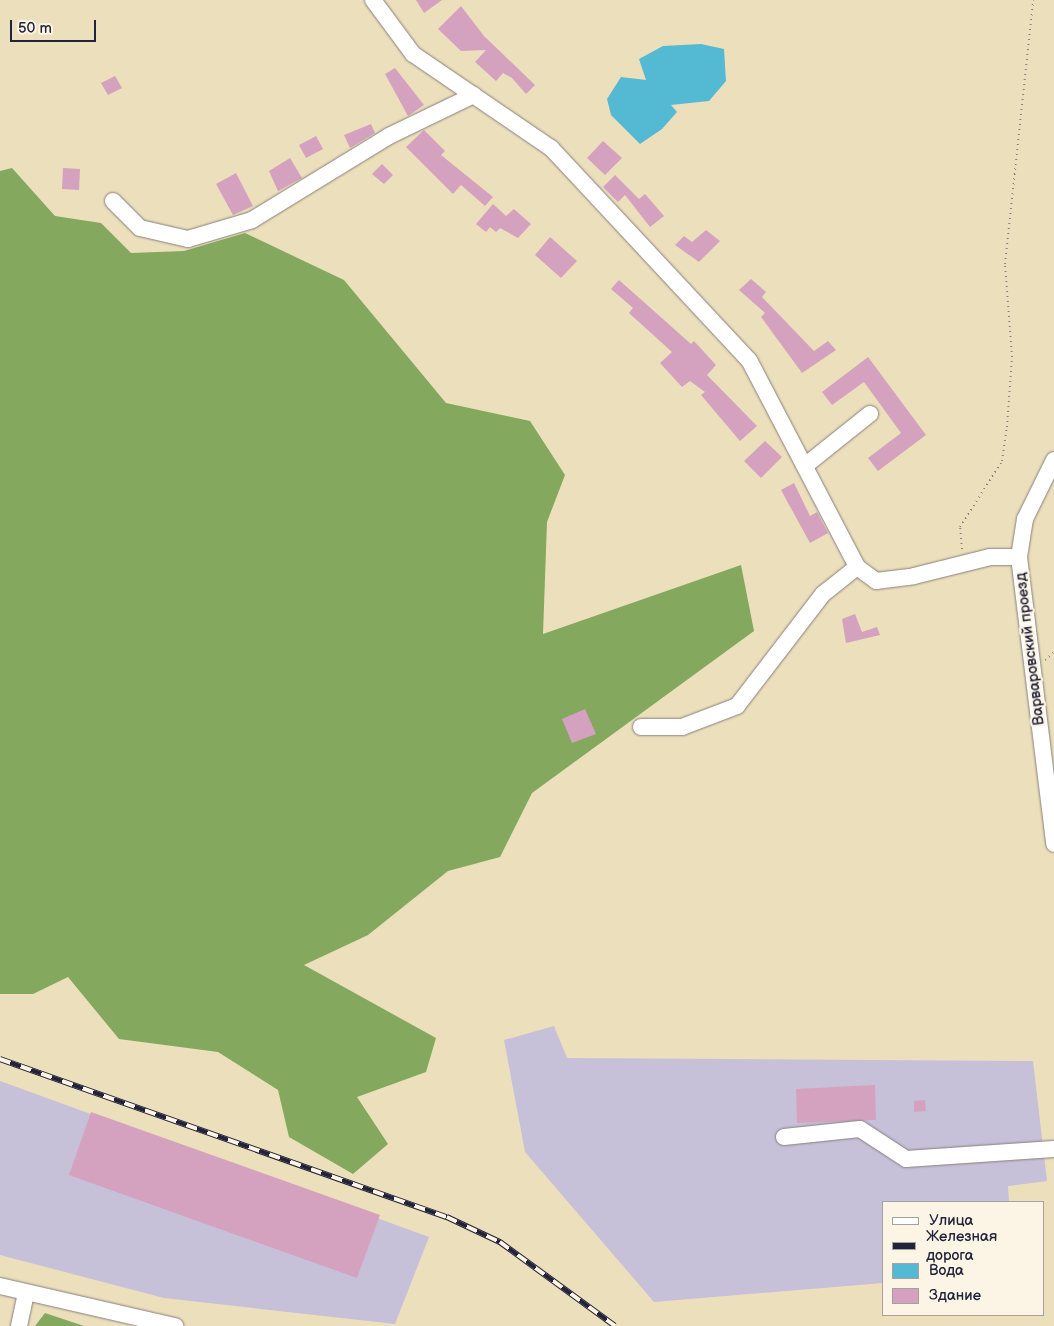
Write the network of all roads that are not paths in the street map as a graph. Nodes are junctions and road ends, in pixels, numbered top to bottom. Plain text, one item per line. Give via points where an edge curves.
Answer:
1 (373, 0) edge
2 (474, 95) junction
3 (113, 201) dead end
4 (870, 414) dead end
5 (1054, 460) edge
6 (806, 466) junction
7 (1019, 557) junction
8 (857, 567) junction
9 (641, 727) dead end
10 (1054, 844) edge
11 (784, 1136) dead end
12 (1054, 1149) edge
13 (0, 1286) edge
14 (26, 1293) junction
15 (92, 1308) junction
16 (19, 1326) edge
17 (111, 1326) edge
18 (175, 1326) edge

1 - 2 street via 413,54
2 - 3 street via 389,136 252,220 188,239 140,228
2 - 6 street via 550,148 749,360
4 - 6 street
5 - 7 street, Варваровский проезд via 1025,519
6 - 8 street via 837,535
7 - 8 street via 990,557 876,581
7 - 10 street, Варваровский проезд
8 - 9 street via 824,594 737,706 682,727
11 - 12 street via 860,1129 906,1159
13 - 14 street
14 - 15 street
14 - 16 street
15 - 17 street
15 - 18 street

